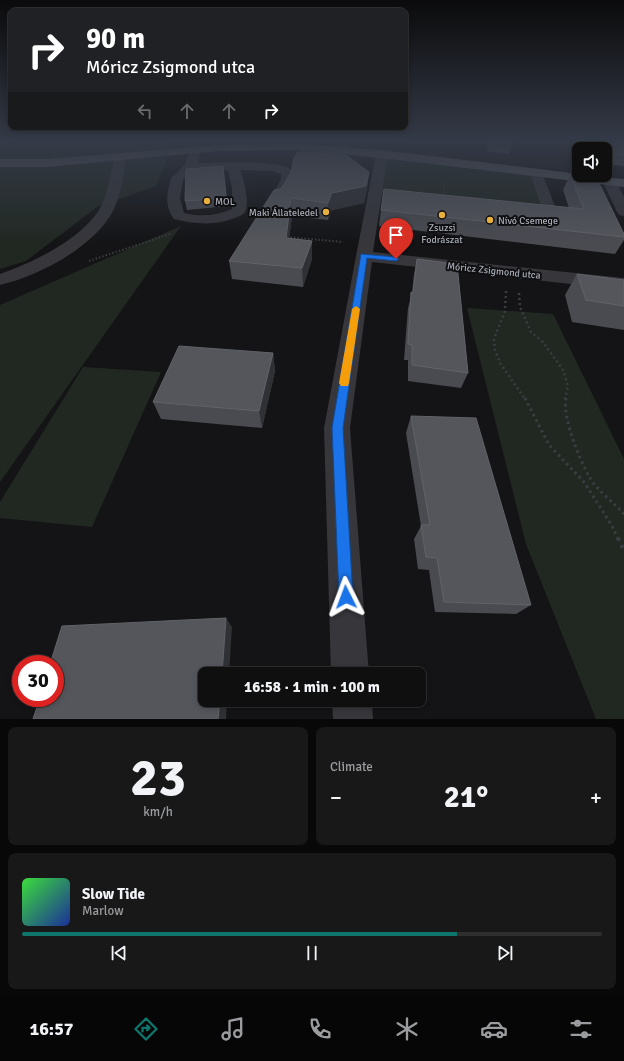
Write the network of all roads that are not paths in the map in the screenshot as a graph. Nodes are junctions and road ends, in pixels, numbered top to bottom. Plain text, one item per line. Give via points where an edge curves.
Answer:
1 (115, 176) edge
2 (180, 176) edge
3 (237, 176) edge
4 (287, 176) edge
5 (378, 176) edge
6 (537, 176) edge
7 (557, 176) edge
8 (617, 183) edge
9 (374, 195) junction
10 (390, 197) edge
11 (276, 202) edge
12 (520, 211) edge
13 (624, 212) edge
14 (365, 250) junction
15 (0, 280) edge
16 (624, 284) edge
17 (350, 667) edge
18 (352, 707) edge
19 (353, 719) edge

1 - 15 street via 105,212 80,239 62,253 28,270
2 - 3 street via 177,178 173,199 174,209 179,216 193,220 218,219 239,211
4 - 11 street
5 - 9 street
6 - 12 street via 551,214
7 - 8 main road
8 - 13 street
9 - 10 street
9 - 14 street
14 - 16 street, Móricz Zsigmond utca via 513,272
14 - 17 street via 337,428
18 - 19 street

